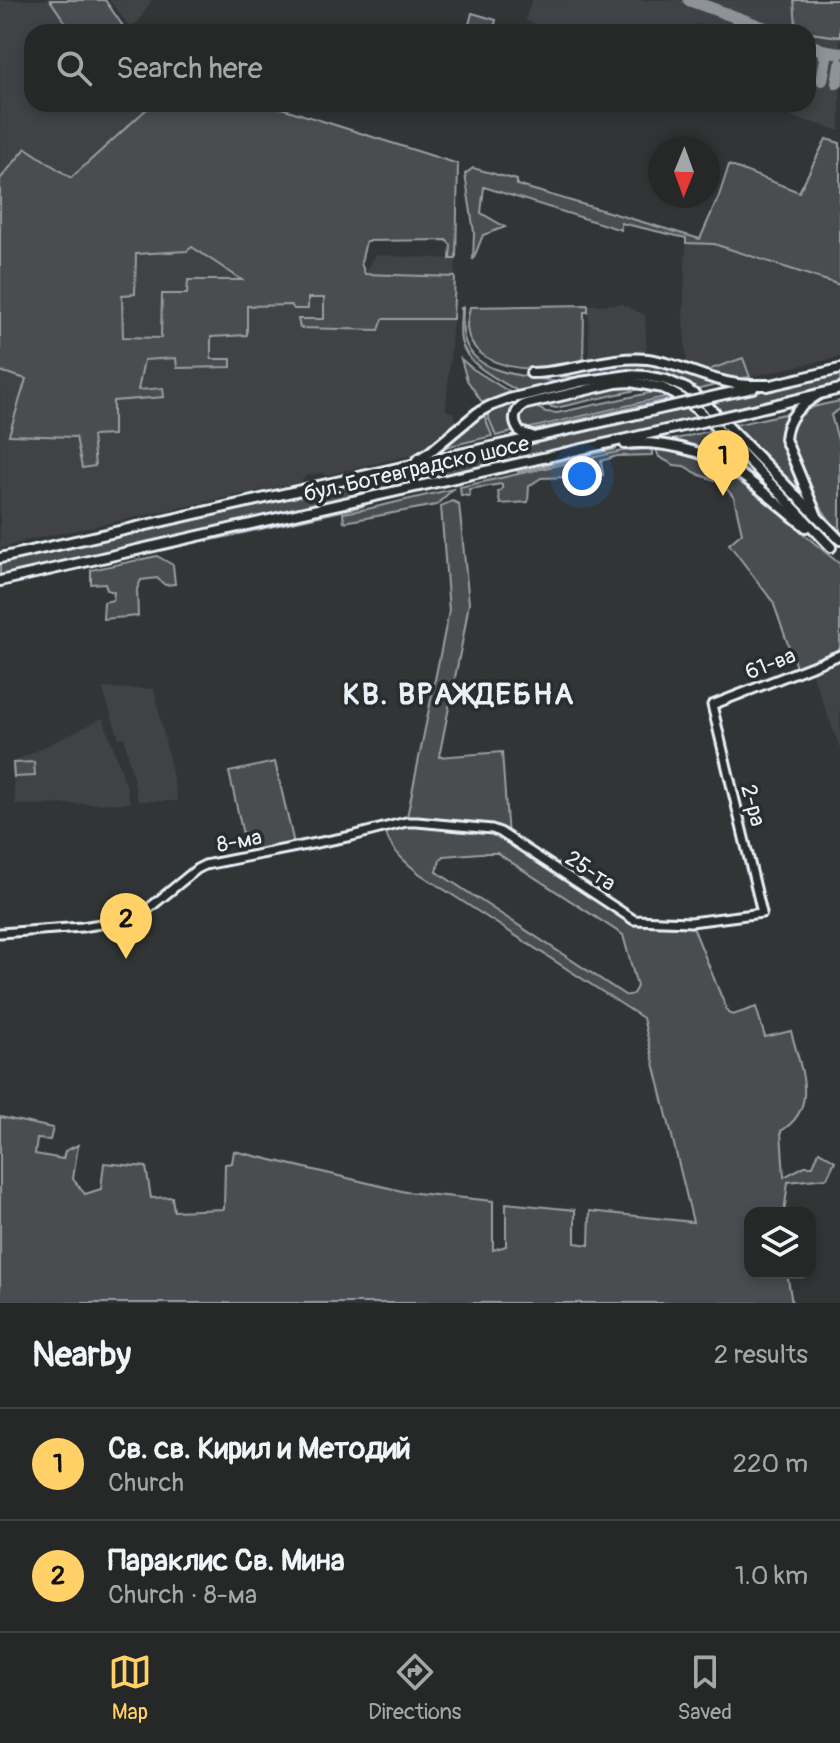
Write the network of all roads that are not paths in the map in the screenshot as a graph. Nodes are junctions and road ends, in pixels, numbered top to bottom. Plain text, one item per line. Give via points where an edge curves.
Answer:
1 (840, 369) edge
2 (531, 373) dead end
3 (769, 385) junction
4 (840, 389) edge
5 (819, 394) junction
6 (541, 437) junction
7 (549, 456) junction
8 (410, 465) junction
9 (819, 520) junction
10 (840, 540) edge
11 (831, 547) junction
12 (840, 554) edge
13 (0, 555) edge
14 (0, 584) edge
15 (840, 655) edge
16 (712, 705) joint
17 (406, 822) joint
18 (762, 913) joint
19 (0, 933) edge

1 - 3 main road, бул. Ботевградско шосе
2 - 3 main road via 632,359 670,363 734,384
3 - 6 main road, бул. Ботевградско шосе, bridge
4 - 5 main road, бул. Ботевградско шосе
5 - 7 main road, бул. Ботевградско шосе, bridge
5 - 9 main road via 797,409 785,439
6 - 8 main road, бул. Ботевградско шосе
6 - 11 main road via 517,428 514,419 521,406 616,383 649,384 673,393 733,444
7 - 11 main road via 634,443 689,449 731,468
7 - 14 main road, бул. Ботевградско шосе
8 - 9 main road via 477,413 509,399 629,375 687,389
8 - 13 main road, бул. Ботевградско шосе
9 - 10 main road
11 - 12 main road
15 - 16 street, 61-ва
16 - 18 street, 2-ра
17 - 18 street, 25-та via 500,832 634,920 691,922
17 - 19 street, 8-ма via 205,865 137,918

